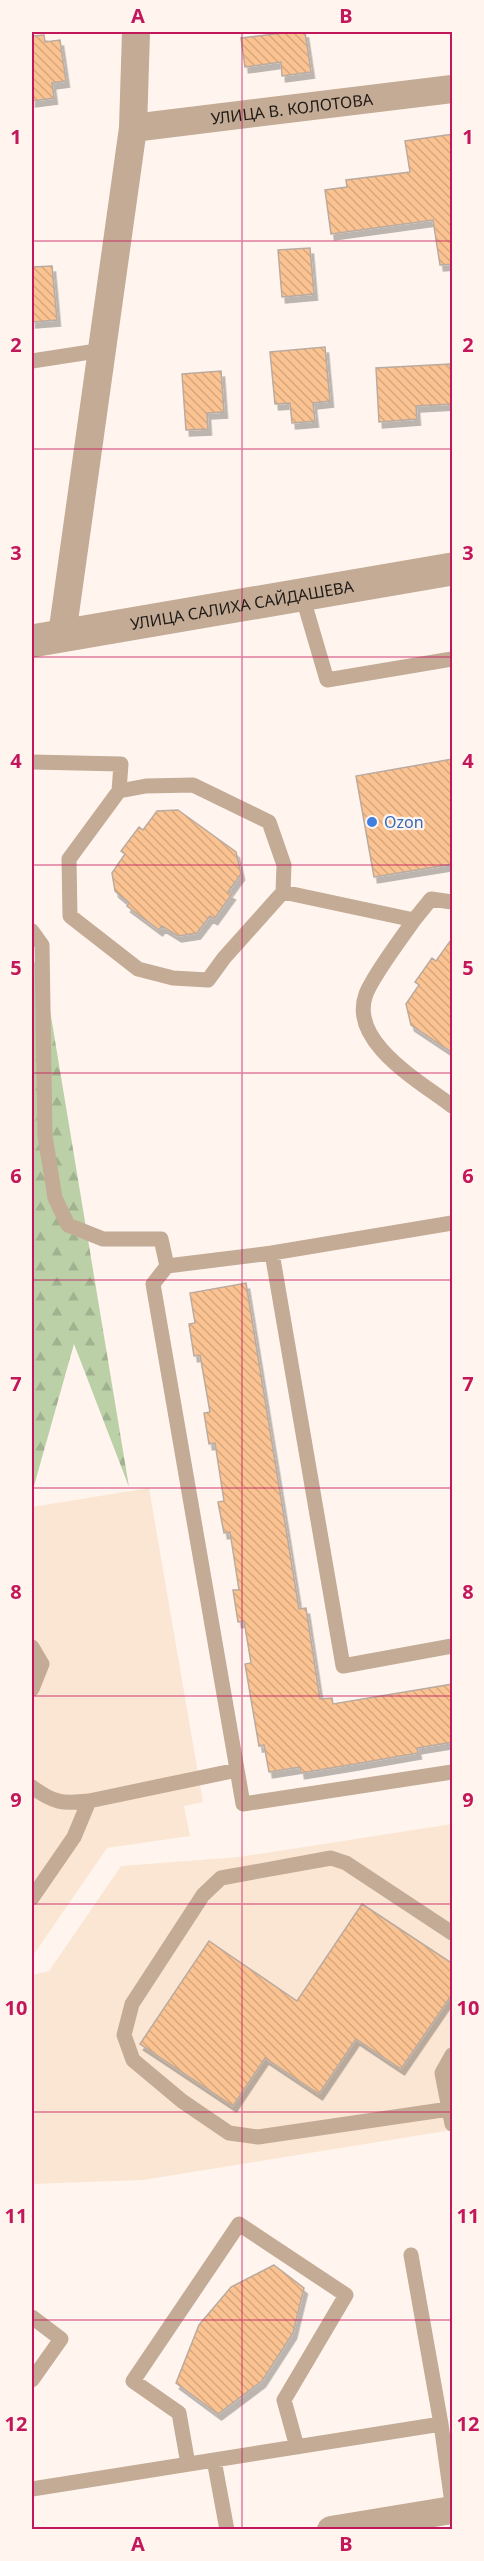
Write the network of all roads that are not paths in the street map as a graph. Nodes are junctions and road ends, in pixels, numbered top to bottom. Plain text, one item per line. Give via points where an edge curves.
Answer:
1 (136, 32) edge
2 (453, 90) edge
3 (133, 128) junction
4 (103, 350) junction
5 (32, 361) edge
6 (453, 569) edge
7 (302, 595) junction
8 (47, 638) edge
9 (453, 659) edge
10 (32, 762) edge
11 (119, 790) junction
12 (283, 892) junction
13 (453, 902) edge
14 (414, 920) junction
15 (32, 931) edge
16 (453, 1106) edge
17 (453, 1223) edge
18 (272, 1253) junction
19 (167, 1266) junction
20 (453, 1646) edge
21 (32, 1647) edge
22 (32, 1689) edge
23 (237, 1770) junction
24 (453, 1772) edge
25 (32, 1787) edge
26 (89, 1801) junction
27 (32, 1898) edge
28 (453, 1933) edge
29 (453, 2055) edge
30 (449, 2109) junction
31 (453, 2124) edge
32 (411, 2255) dead end
33 (32, 2317) edge
34 (32, 2380) edge
35 (441, 2424) junction
36 (297, 2447) junction
37 (214, 2460) junction
38 (188, 2464) junction
39 (32, 2489) edge
40 (453, 2503) edge
41 (453, 2510) edge
42 (227, 2529) edge
43 (331, 2529) edge

1 - 3 street
2 - 3 street, УЛИЦА В. КОЛОТОВА
3 - 4 street
4 - 5 lane
4 - 8 street
6 - 7 street, УЛИЦА САЛИХА САЙДАШЕВА
7 - 8 street, УЛИЦА САЛИХА САЙДАШЕВА
7 - 9 lane via 327,680
10 - 11 lane via 122,764
11 - 12 lane via 193,785 269,822 284,865
11 - 12 lane via 69,859 70,916 138,969 173,978 208,980
12 - 14 lane
13 - 14 lane via 431,899
14 - 16 lane via 366,994 364,1021 378,1048
15 - 19 lane via 42,945 45,1136 55,1198 68,1225 104,1239 161,1239
17 - 18 lane
18 - 19 lane
18 - 20 lane via 343,1666
19 - 23 lane via 153,1284
21 - 22 lane via 42,1664
23 - 24 lane via 243,1804
23 - 26 lane
25 - 26 lane via 64,1804
26 - 27 lane via 74,1837
28 - 30 lane via 346,1863 331,1858 221,1878 203,1895 132,2004 124,2035 133,2060 229,2133 258,2137
29 - 30 lane via 442,2073
30 - 31 lane
32 - 35 lane
33 - 34 lane via 61,2338
35 - 36 lane
35 - 40 lane
36 - 37 lane
36 - 38 lane via 284,2400 346,2295 239,2224 132,2380 179,2413
37 - 38 lane
37 - 42 lane
38 - 39 lane
41 - 43 street

